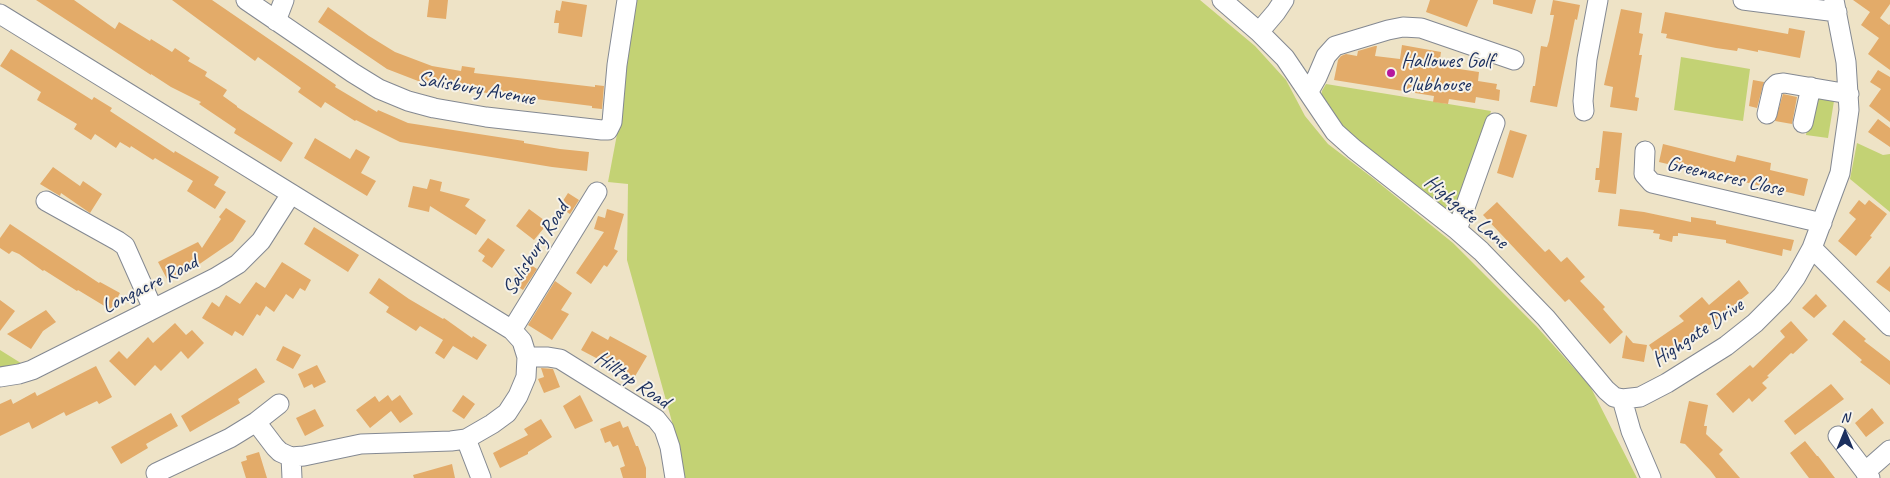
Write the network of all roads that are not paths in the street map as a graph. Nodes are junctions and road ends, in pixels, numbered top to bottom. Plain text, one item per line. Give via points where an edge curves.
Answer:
1 (246, 0) edge
2 (284, 0) edge
3 (627, 0) edge
4 (1222, 0) edge
5 (1284, 0) edge
6 (1598, 0) edge
7 (1743, 0) edge
8 (1835, 6) edge
9 (0, 14) edge
10 (276, 21) junction
11 (1259, 32) junction
12 (1514, 60) dead end
13 (1810, 87) junction
14 (1309, 91) junction
15 (1849, 94) junction
16 (1584, 111) dead end
17 (1767, 114) dead end
18 (1495, 123) dead end
19 (1803, 123) dead end
20 (1645, 151) dead end
21 (597, 192) dead end
22 (291, 194) junction
23 (46, 201) dead end
24 (1822, 223) junction
25 (1457, 230) junction
26 (1812, 248) junction
27 (153, 309) junction
28 (1890, 326) edge
29 (512, 330) junction
30 (527, 357) junction
31 (0, 377) edge
32 (1622, 399) junction
33 (279, 404) dead end
34 (256, 422) junction
35 (1838, 436) dead end
36 (466, 438) junction
37 (1890, 450) edge
38 (291, 457) junction
39 (156, 473) dead end
40 (1867, 475) edge
41 (292, 478) edge
42 (481, 478) edge
43 (675, 478) edge
44 (1651, 478) edge

1 - 10 street, Salisbury Avenue
2 - 10 street
3 - 10 street, Salisbury Avenue via 612,122 608,130 486,116 408,101 352,73
4 - 11 street, Highgate Lane
5 - 11 street
6 - 16 street via 1587,58
7 - 8 street
8 - 15 street, Highgate Drive
9 - 22 street
11 - 14 street, Highgate Lane via 1285,58
12 - 14 street via 1421,28 1403,27 1336,46 1326,56
13 - 15 street
13 - 17 street via 1777,84 1773,88
13 - 19 street
14 - 25 street, Highgate Lane via 1335,132
15 - 24 street, Highgate Drive via 1840,173
18 - 25 street
20 - 24 street, Greenacres Close via 1644,174 1652,183
21 - 29 street, Salisbury Road
22 - 27 street, Longacre Road via 261,241 238,264
22 - 29 street
23 - 27 street via 125,246
24 - 26 street, Highgate Drive
25 - 32 street, Highgate Lane via 1546,318 1606,390
26 - 28 street
26 - 32 street, Highgate Drive via 1782,296 1756,323 1667,383 1640,396
27 - 31 street, Longacre Road via 32,370
29 - 30 street via 522,341
30 - 36 street via 526,377 507,412
30 - 43 street, Hilltop Road via 560,359 656,419 664,429
32 - 44 street
33 - 34 street
34 - 38 street via 275,447
34 - 39 street
35 - 40 street
36 - 38 street via 361,444
36 - 42 street
37 - 40 street
38 - 41 street

